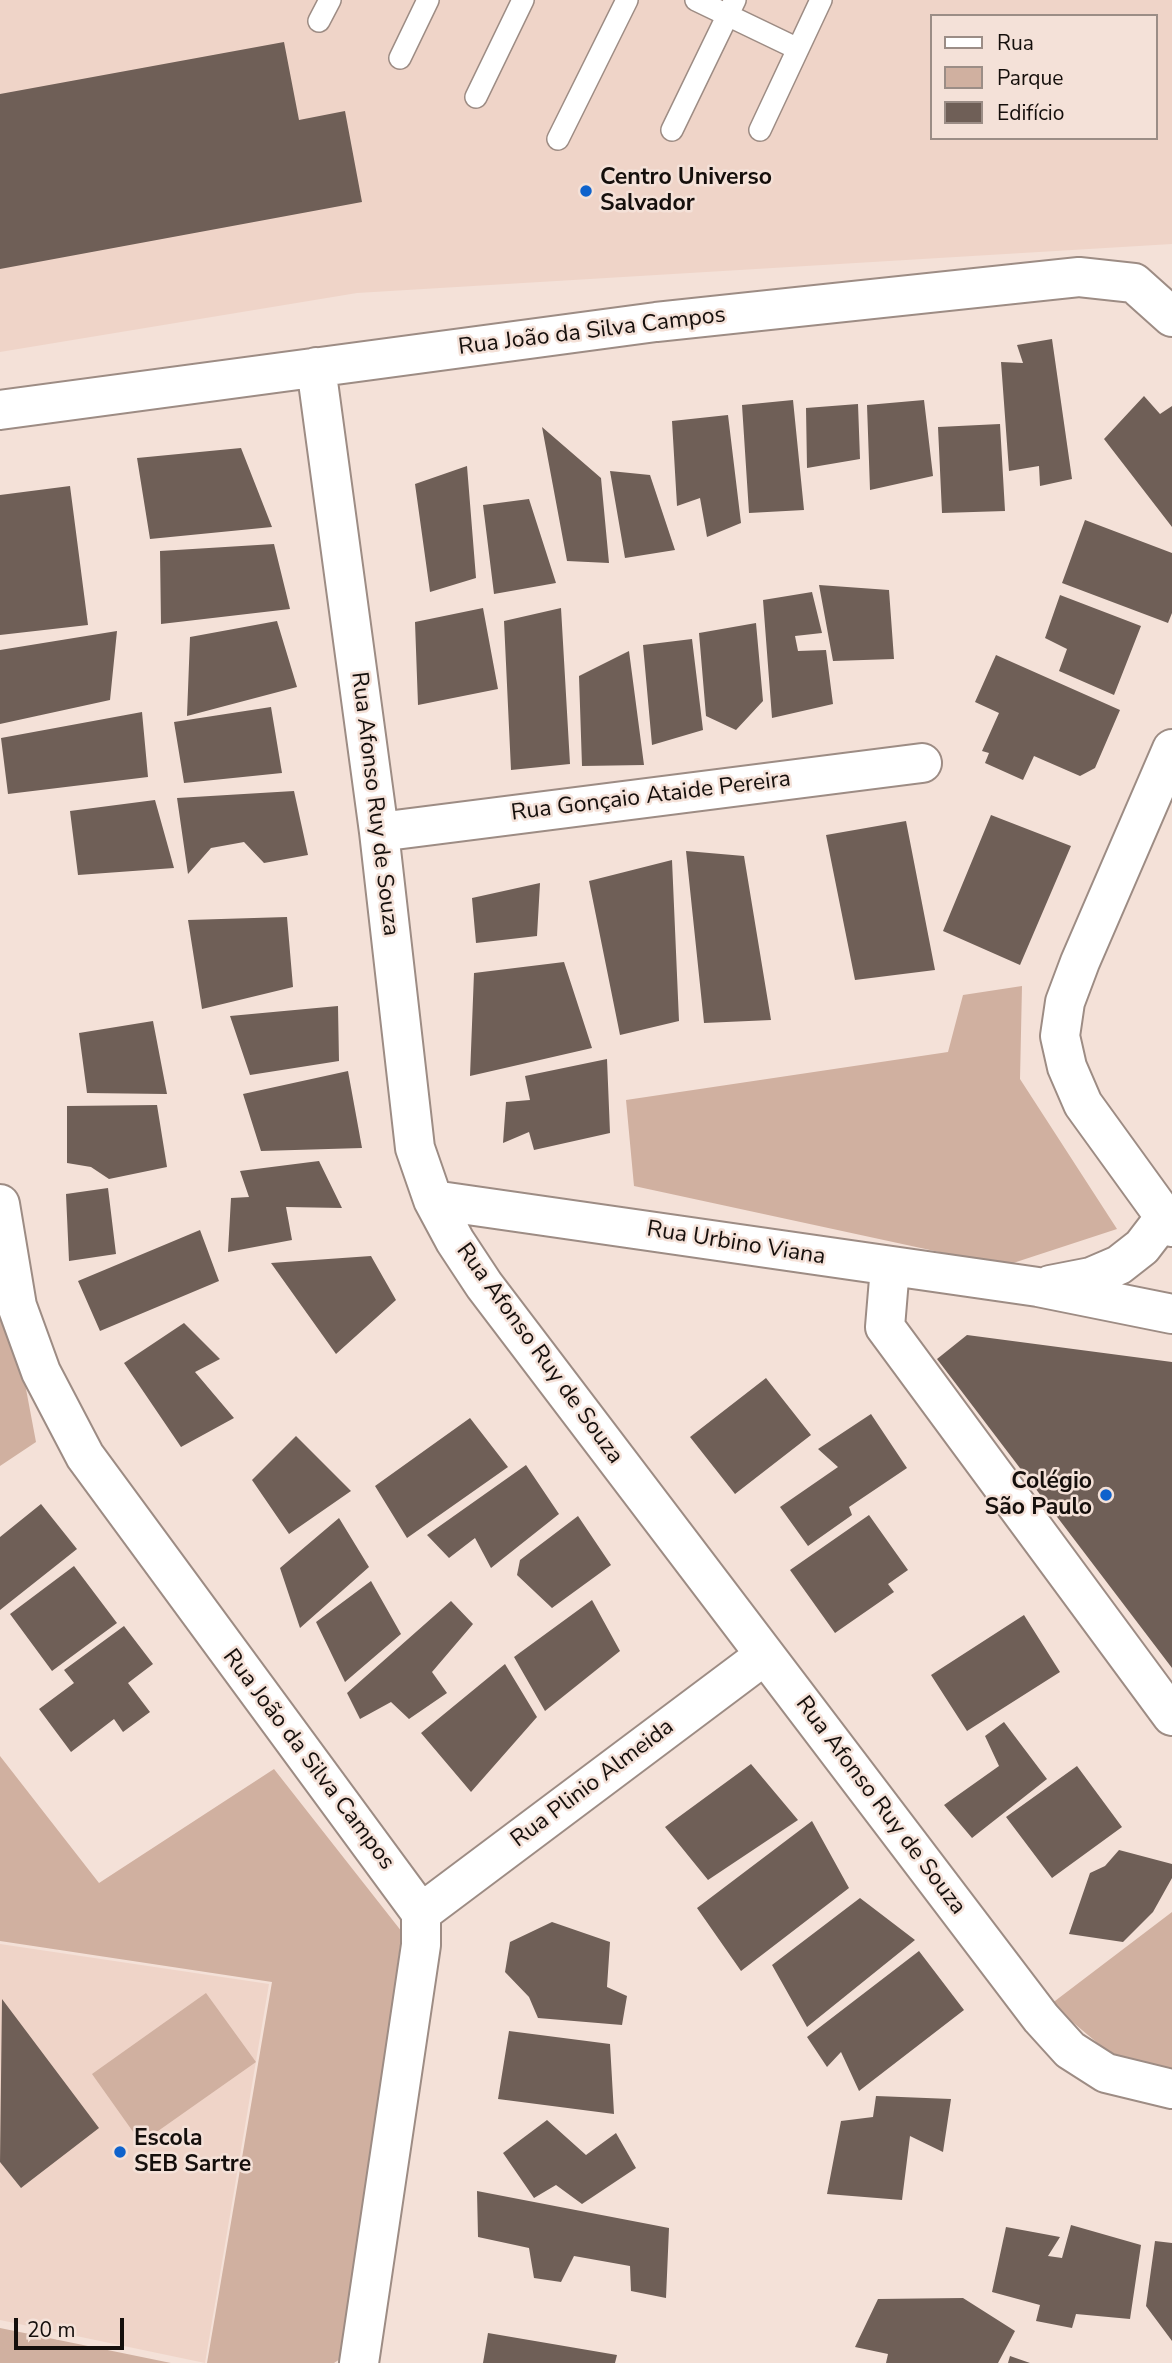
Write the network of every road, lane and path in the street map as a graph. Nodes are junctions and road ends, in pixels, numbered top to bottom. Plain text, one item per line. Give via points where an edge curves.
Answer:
1 (330, 0) edge
2 (428, 0) edge
3 (523, 0) edge
4 (627, 0) edge
5 (696, 0) edge
6 (821, 0) edge
7 (732, 8) edge
8 (319, 21) dead end
9 (798, 49) junction
10 (400, 58) dead end
11 (476, 97) dead end
12 (672, 130) dead end
13 (760, 131) dead end
14 (558, 139) dead end
15 (1172, 317) edge
16 (316, 367) junction
17 (0, 410) edge
18 (1172, 749) edge
19 (922, 763) dead end
20 (379, 832) junction
21 (433, 1200) junction
22 (0, 1204) edge
23 (1168, 1222) edge
24 (890, 1267) junction
25 (1038, 1287) junction
26 (1172, 1314) edge
27 (765, 1656) junction
28 (1172, 1716) edge
29 (421, 1913) junction
30 (1172, 2089) edge
31 (359, 2363) edge

1 - 8 lane
2 - 10 lane
3 - 11 lane
4 - 14 lane
5 - 7 lane
6 - 9 lane
7 - 9 lane
7 - 12 lane
9 - 13 lane
15 - 16 street, Rua João da Silva Campos via 1134,283 1079,277 656,322
16 - 17 street, Rua João da Silva Campos
16 - 20 street, Rua Afonso Ruy de Souza
18 - 23 street via 1072,982 1060,1037 1083,1104
19 - 20 street, Rua Gonçaio Ataide Pereira
20 - 21 street, Rua Afonso Ruy de Souza via 415,1148
21 - 24 street, Rua Urbino Viana
21 - 27 street, Rua Afonso Ruy de Souza via 484,1285
22 - 29 street, Rua João da Silva Campos via 17,1306 41,1372 85,1457
23 - 25 street, Rua Urbino Viana via 1119,1265 1091,1277
24 - 25 street, Rua Urbino Viana
24 - 28 street via 885,1327
25 - 26 street, Rua Urbino Viana
27 - 29 street, Rua Plinio Almeida
27 - 30 street, Rua Afonso Ruy de Souza via 1070,2050 1106,2073
29 - 31 street via 421,1945

